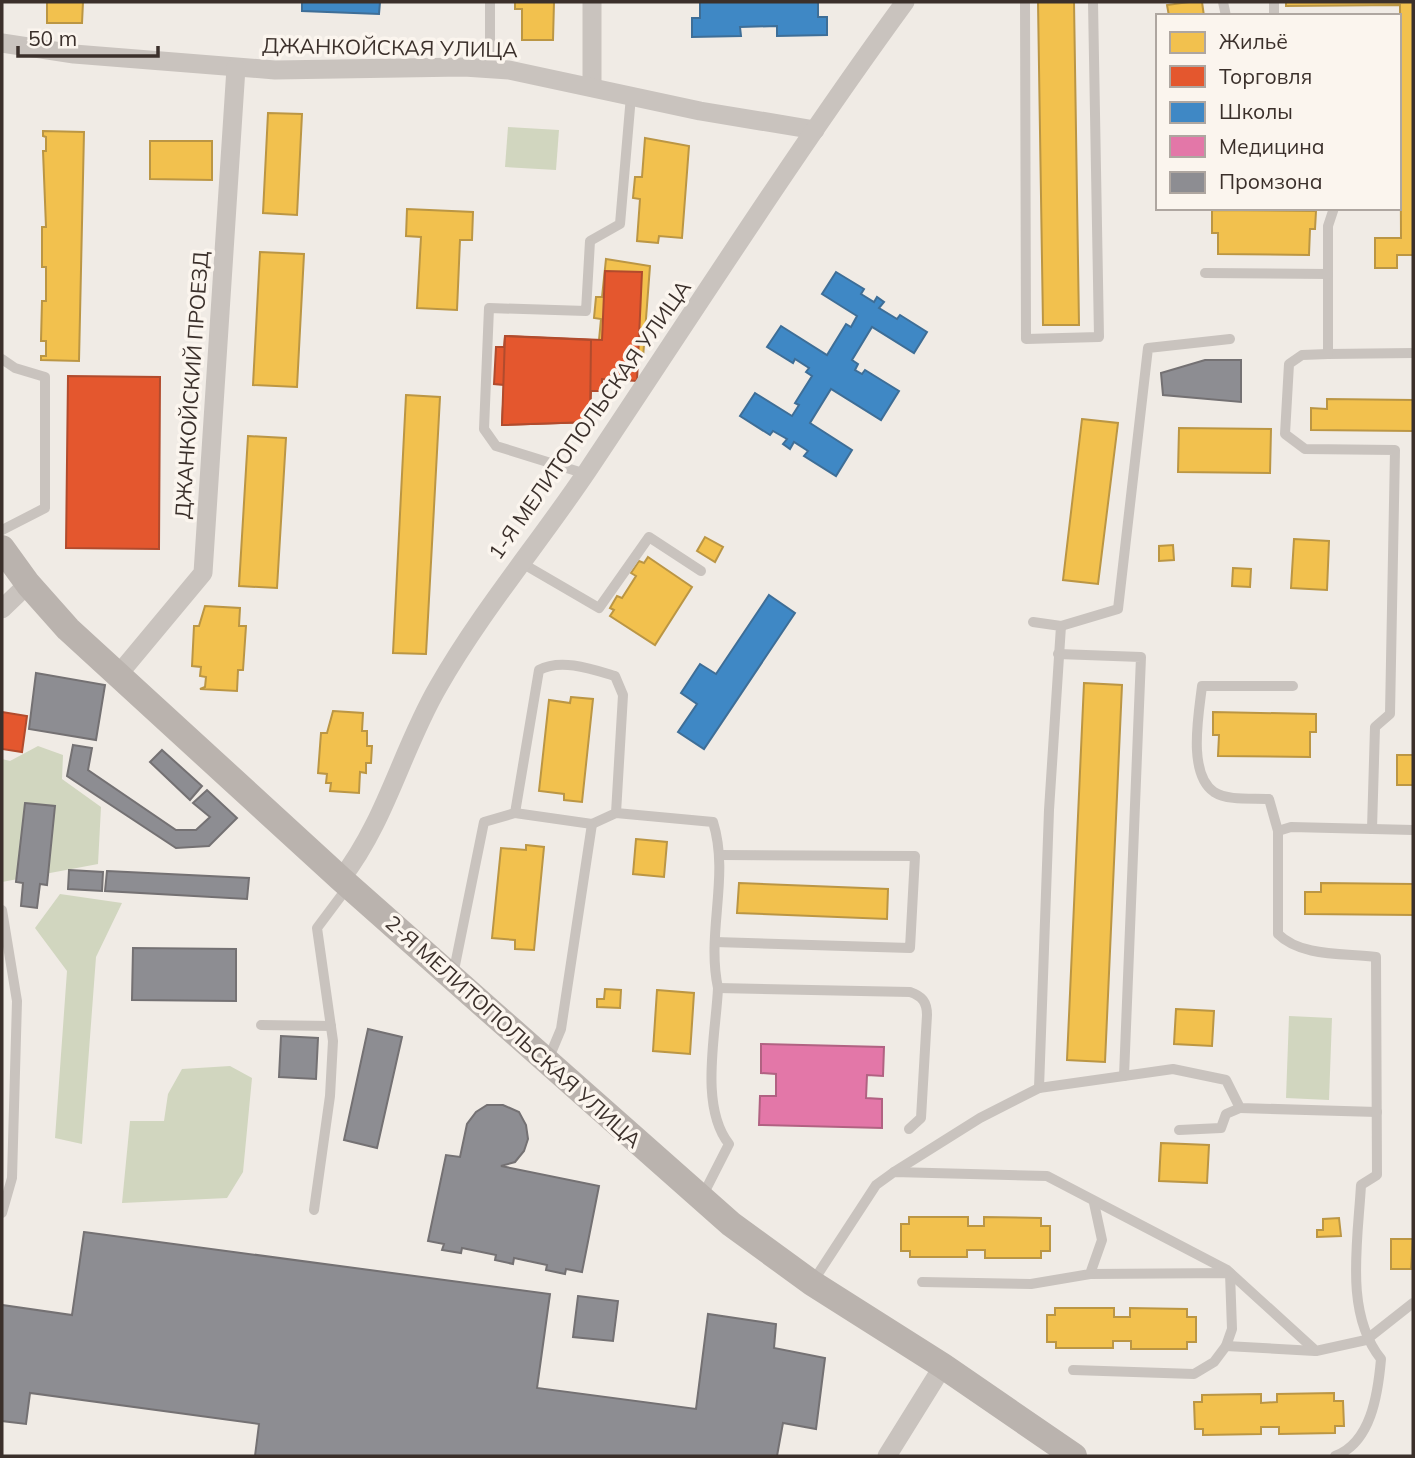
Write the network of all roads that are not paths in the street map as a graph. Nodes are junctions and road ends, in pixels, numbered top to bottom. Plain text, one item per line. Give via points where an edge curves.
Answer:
1 (490, 2) edge
2 (592, 2) edge
3 (905, 2) edge
4 (1026, 2) edge
5 (1093, 2) edge
6 (2, 43) edge
7 (236, 68) junction
8 (490, 69) junction
9 (593, 87) junction
10 (631, 96) junction
11 (815, 130) junction
12 (1334, 210) edge
13 (1205, 274) dead end
14 (1328, 274) junction
15 (1230, 339) dead end
16 (1413, 353) edge
17 (1328, 355) junction
18 (2, 359) edge
19 (586, 474) junction
20 (2, 530) edge
21 (2, 548) edge
22 (520, 562) junction
23 (701, 571) dead end
24 (28, 584) junction
25 (2, 608) edge
26 (1033, 622) dead end
27 (1061, 626) junction
28 (1058, 654) junction
29 (118, 675) junction
30 (1293, 686) dead end
31 (515, 813) junction
32 (616, 813) junction
33 (592, 824) junction
34 (1372, 829) junction
35 (1413, 830) edge
36 (1278, 831) junction
37 (720, 855) junction
38 (345, 883) junction
39 (2, 910) edge
40 (715, 942) junction
41 (453, 976) junction
42 (718, 988) junction
43 (261, 1025) dead end
44 (331, 1026) junction
45 (547, 1062) junction
46 (1124, 1076) junction
47 (1039, 1088) junction
48 (1240, 1108) junction
49 (1377, 1112) junction
50 (909, 1129) dead end
51 (1179, 1130) dead end
52 (894, 1172) junction
53 (702, 1199) junction
54 (1094, 1203) junction
55 (314, 1210) dead end
56 (2, 1213) edge
57 (1230, 1273) junction
58 (1090, 1274) junction
59 (922, 1282) dead end
60 (811, 1283) junction
61 (1413, 1303) edge
62 (1366, 1340) junction
63 (1226, 1346) junction
64 (1316, 1351) junction
65 (943, 1366) junction
66 (1073, 1370) dead end
67 (887, 1456) edge
68 (1074, 1456) edge
69 (1335, 1456) edge

1 - 8 lane
2 - 9 street
3 - 11 street, 1-Я МЕЛИТОПОЛЬСКАЯ УЛИЦА
4 - 5 lane via 1026,339 1099,337
6 - 7 street, ДЖАНКОЙСКАЯ УЛИЦА
7 - 8 street, ДЖАНКОЙСКАЯ УЛИЦА
7 - 29 street, ДЖАНКОЙСКИЙ ПРОЕЗД via 203,573
8 - 9 street, ДЖАНКОЙСКАЯ УЛИЦА
9 - 10 street, ДЖАНКОЙСКАЯ УЛИЦА
10 - 11 street, ДЖАНКОЙСКАЯ УЛИЦА
10 - 19 lane via 620,223 590,241 586,311 489,308 484,429 496,446
11 - 19 street, 1-Я МЕЛИТОПОЛЬСКАЯ УЛИЦА
12 - 14 lane via 1328,226
13 - 14 lane
14 - 17 lane
15 - 27 lane via 1148,348 1118,609
16 - 17 lane
17 - 34 lane via 1302,355 1289,365 1285,434 1305,449 1395,450 1390,714 1375,727
18 - 20 lane via 45,377 45,508
19 - 22 street, 1-Я МЕЛИТОПОЛЬСКАЯ УЛИЦА
21 - 24 street, 2-Я МЕЛИТОПОЛЬСКАЯ УЛИЦА
22 - 23 lane via 599,607 649,537
22 - 38 street, 1-Я МЕЛИТОПОЛЬСКАЯ УЛИЦА via 437,688
24 - 25 street
24 - 29 street, 2-Я МЕЛИТОПОЛЬСКАЯ УЛИЦА
26 - 27 lane
27 - 28 lane
28 - 46 lane via 1141,657
28 - 47 lane
29 - 38 street, 2-Я МЕЛИТОПОЛЬСКАЯ УЛИЦА
30 - 36 lane via 1202,686 1199,711 1197,755 1203,777 1214,791 1228,797 1269,799
31 - 32 lane via 533,699 540,670 550,664 615,676 623,695
31 - 33 lane
31 - 41 lane via 484,822
32 - 33 lane
32 - 37 lane via 713,822
33 - 45 lane via 561,1029
34 - 35 lane
34 - 36 lane via 1291,827
36 - 49 lane via 1278,933 1300,948 1376,957
37 - 40 lane
37 - 40 lane via 915,856 910,948
38 - 41 street, 2-Я МЕЛИТОПОЛЬСКАЯ УЛИЦА
38 - 44 lane via 317,928
39 - 56 lane via 17,1001 12,1178
40 - 42 lane
41 - 45 street, 2-Я МЕЛИТОПОЛЬСКАЯ УЛИЦА
42 - 50 lane via 918,995 927,1015 921,1118
42 - 53 lane via 712,1105 717,1127 729,1144
43 - 44 lane
44 - 55 lane via 330,1096
45 - 53 street, 2-Я МЕЛИТОПОЛЬСКАЯ УЛИЦА
46 - 47 lane
46 - 48 lane via 1173,1069 1207,1073 1226,1080
47 - 52 lane via 957,1131
48 - 49 lane
48 - 51 lane via 1226,1114 1221,1128
49 - 62 lane via 1377,1175 1361,1185 1356,1273
52 - 54 lane via 1047,1176
52 - 60 lane via 876,1185
53 - 60 street, 2-Я МЕЛИТОПОЛЬСКАЯ УЛИЦА
54 - 57 lane
54 - 58 lane via 1102,1240
57 - 58 lane
57 - 63 lane via 1232,1329
57 - 64 lane
58 - 59 lane via 1031,1284
60 - 65 street, 2-Я МЕЛИТОПОЛЬСКАЯ УЛИЦА
61 - 62 lane
62 - 64 lane
62 - 69 lane via 1381,1359 1379,1384 1360,1440
63 - 64 lane
63 - 66 lane via 1214,1362 1194,1374
65 - 67 street
65 - 68 street, 2-Я МЕЛИТОПОЛЬСКАЯ УЛИЦА

